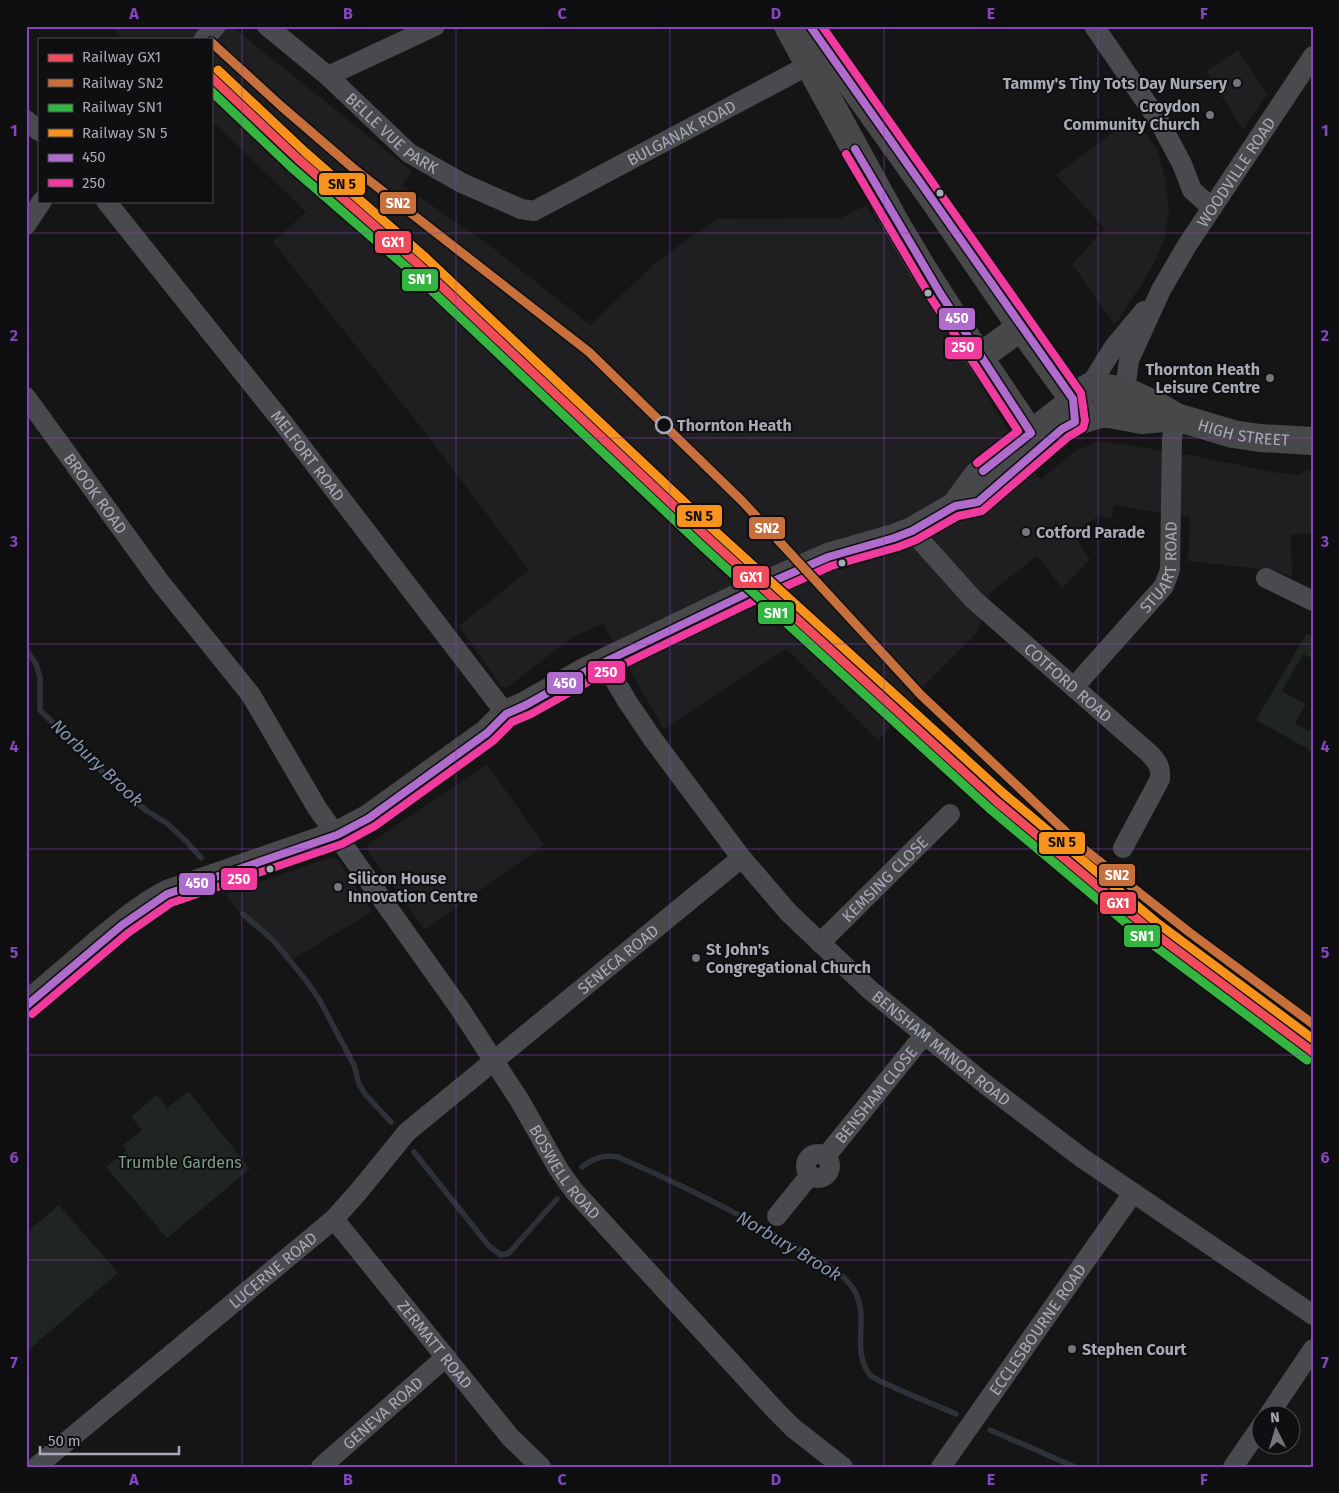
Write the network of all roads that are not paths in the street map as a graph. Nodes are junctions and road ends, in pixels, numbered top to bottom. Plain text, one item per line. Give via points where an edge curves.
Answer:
1 (216, 26) edge
2 (267, 26) edge
3 (435, 26) edge
4 (788, 26) edge
5 (810, 26) edge
6 (1094, 26) edge
7 (205, 38) edge
8 (1313, 56) edge
9 (820, 59) junction
10 (328, 76) junction
11 (26, 120) edge
12 (38, 131) edge
13 (41, 202) edge
14 (107, 202) edge
15 (1212, 208) junction
16 (534, 211) joint
17 (26, 225) edge
18 (1161, 290) junction
19 (1021, 327) junction
20 (977, 354) junction
21 (1125, 391) junction
22 (26, 397) edge
23 (1079, 403) junction
24 (1176, 417) junction
25 (1036, 441) junction
26 (1313, 441) edge
27 (912, 531) junction
28 (1266, 578) dead end
29 (1313, 601) edge
30 (604, 662) junction
31 (1074, 688) junction
32 (506, 714) junction
33 (950, 814) dead end
34 (337, 835) junction
35 (1123, 848) dead end
36 (740, 856) junction
37 (820, 943) junction
38 (26, 1006) edge
39 (925, 1034) junction
40 (494, 1060) junction
41 (1133, 1193) junction
42 (777, 1216) dead end
43 (334, 1219) junction
44 (1313, 1315) edge
45 (1313, 1349) edge
46 (446, 1357) junction
47 (1275, 1406) edge
48 (1252, 1439) edge
49 (38, 1466) edge
50 (321, 1467) edge
51 (541, 1467) edge
52 (843, 1467) edge
53 (941, 1467) edge
54 (1233, 1467) edge

1 - 7 street
2 - 10 street, BELLE VUE PARK
3 - 10 street
4 - 9 main road
5 - 9 main road
6 - 15 street via 1169,138 1192,190
8 - 15 street, WOODVILLE ROAD
9 - 16 street, BULGANAK ROAD
9 - 19 main road via 934,200
9 - 20 main road via 895,222
10 - 16 street, BELLE VUE PARK via 409,153 462,183 521,209
11 - 12 street
13 - 17 street
14 - 32 street, MELFORT ROAD via 284,424
15 - 18 street, WOODVILLE ROAD
18 - 21 street, WOODVILLE ROAD via 1129,360
18 - 23 street, WOODVILLE ROAD via 1114,347
19 - 20 main road via 988,351
19 - 23 main road
20 - 25 main road
21 - 23 main road, HIGH STREET via 1101,387
21 - 24 main road, HIGH STREET
22 - 34 street, BROOK ROAD via 160,582 251,695 317,808
23 - 24 main road, HIGH STREET via 1088,417 1108,414 1142,420
23 - 25 main road via 1063,409
24 - 26 main road, HIGH STREET via 1233,434
24 - 31 street, STUART ROAD via 1172,438 1170,570 1164,586
25 - 27 main road via 978,502 955,506
27 - 30 main road via 828,557
27 - 31 street, COTFORD ROAD via 973,599
28 - 29 street
30 - 32 main road
30 - 36 street, BENSHAM MANOR ROAD via 626,701
31 - 35 street, COTFORD ROAD via 1150,754 1161,770 1160,779
32 - 34 main road via 487,733 369,818
33 - 37 street, KEMSING CLOSE
34 - 38 main road via 167,894 114,931
34 - 40 street, BOSWELL ROAD
36 - 37 street, BENSHAM MANOR ROAD via 788,912
36 - 40 street, SENECA ROAD
37 - 39 street, BENSHAM MANOR ROAD via 870,990
39 - 41 street, BENSHAM MANOR ROAD via 1044,1129
39 - 42 street, BENSHAM CLOSE via 826,1156 830,1163 828,1174 822,1178 810,1175
40 - 43 street, LUCERNE ROAD via 407,1132
40 - 52 street, BOSWELL ROAD via 574,1191 776,1411
41 - 44 street, BENSHAM MANOR ROAD
41 - 53 street, ECCLESBOURNE ROAD
43 - 46 street, ZERMATT ROAD
43 - 49 street, LUCERNE ROAD
45 - 47 street
46 - 50 street, GENEVA ROAD
46 - 51 street, ZERMATT ROAD via 510,1437
48 - 54 street

